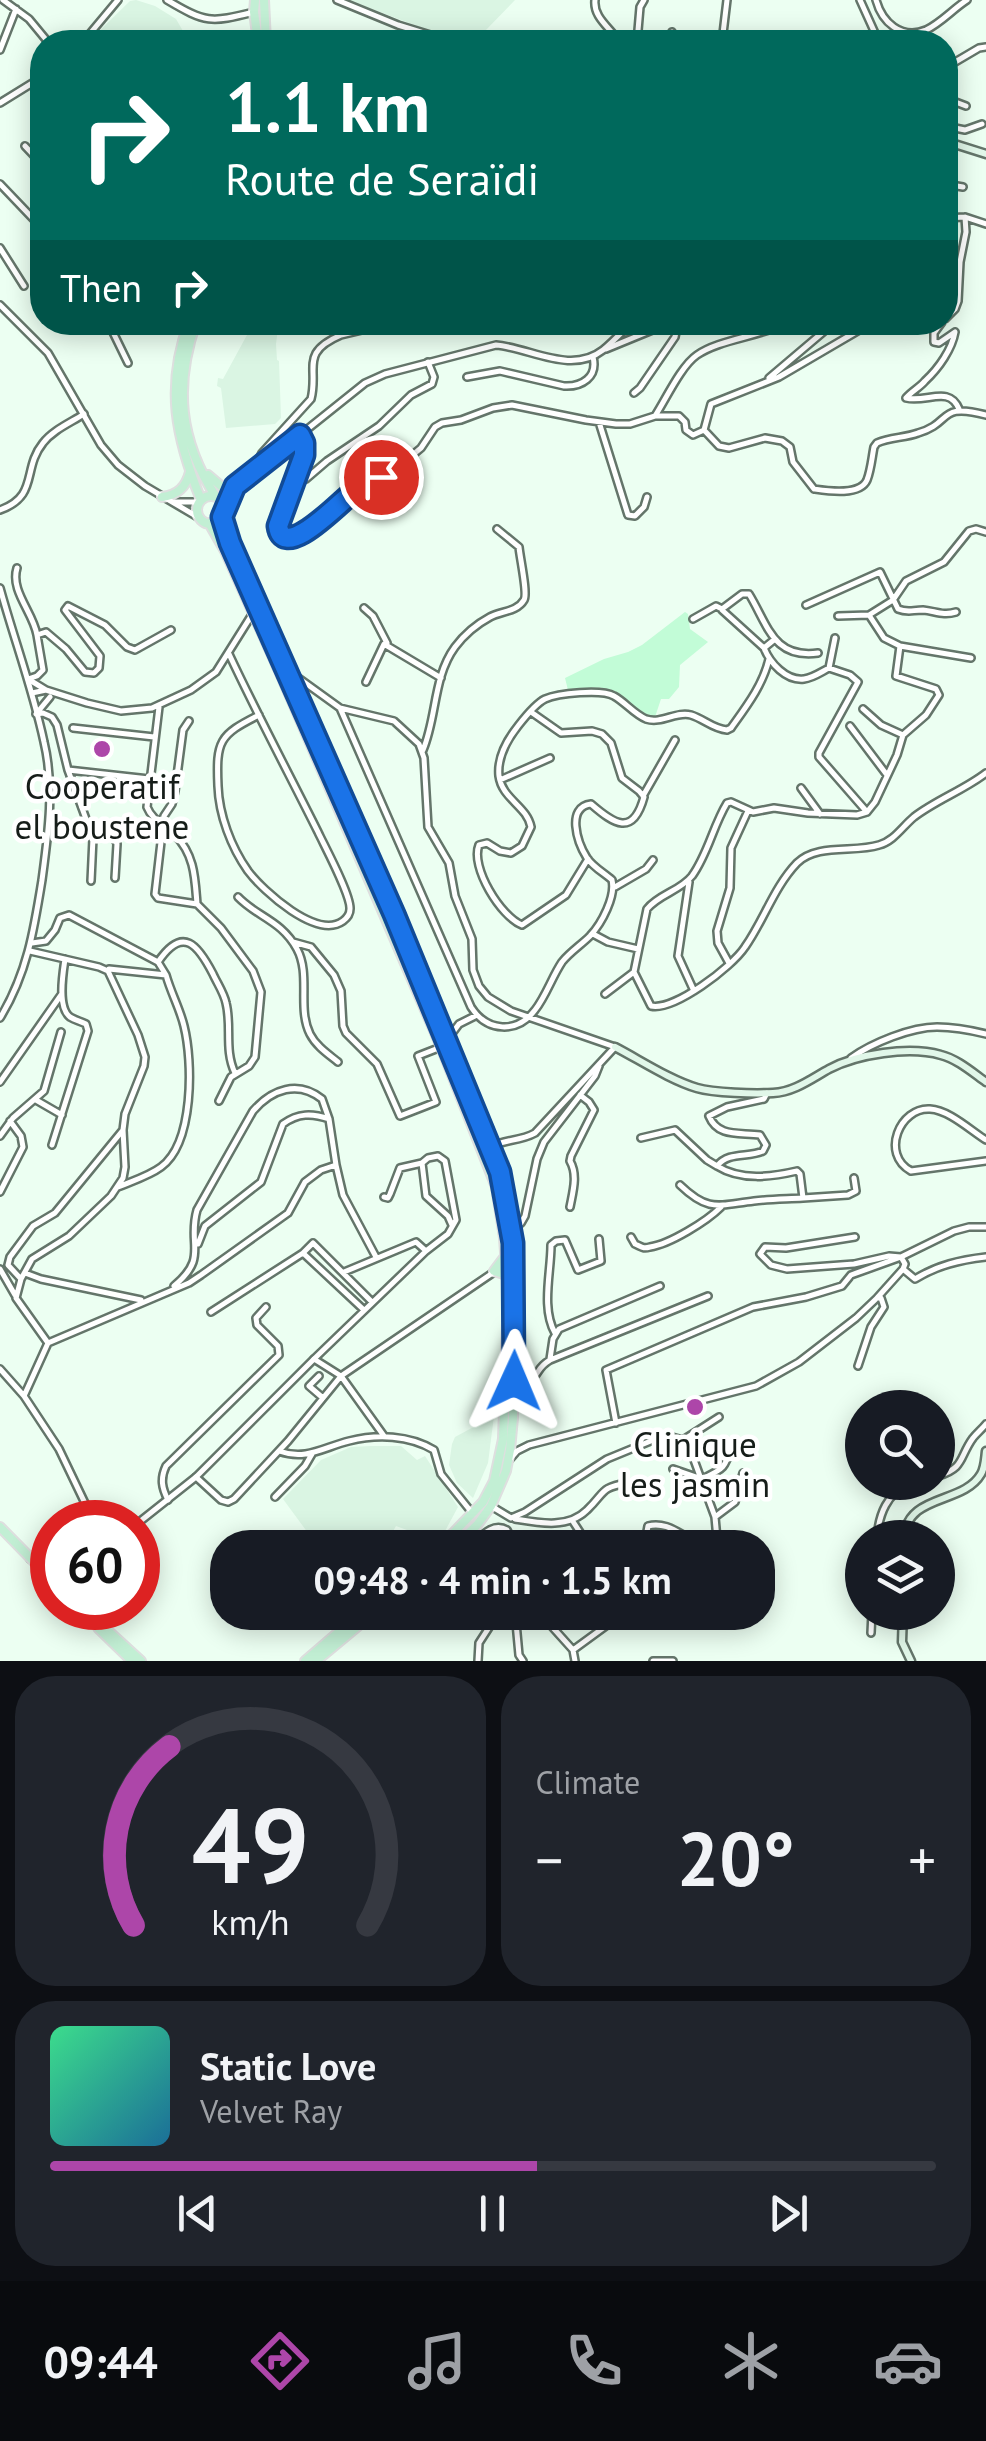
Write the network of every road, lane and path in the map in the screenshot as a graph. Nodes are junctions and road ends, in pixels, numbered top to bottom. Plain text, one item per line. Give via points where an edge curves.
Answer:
1 (5, 0) edge
2 (118, 0) edge
3 (167, 0) edge
4 (255, 0) edge
5 (264, 0) edge
6 (337, 0) edge
7 (595, 0) edge
8 (644, 0) edge
9 (727, 0) edge
10 (860, 0) edge
11 (876, 0) edge
12 (967, 0) edge
13 (16, 9) junction
14 (254, 12) junction
15 (38, 30) edge
16 (92, 30) edge
17 (256, 30) edge
18 (265, 30) edge
19 (416, 30) edge
20 (610, 30) edge
21 (638, 30) edge
22 (723, 30) edge
23 (874, 30) edge
24 (901, 30) edge
25 (923, 30) edge
26 (2, 36) edge
27 (986, 47) edge
28 (0, 50) edge
29 (958, 60) edge
30 (30, 84) edge
31 (0, 102) edge
32 (958, 103) edge
33 (966, 106) dead end
34 (982, 124) dead end
35 (958, 129) edge
36 (958, 145) edge
37 (25, 146) dead end
38 (30, 151) edge
39 (986, 154) edge
40 (0, 184) edge
41 (958, 186) edge
42 (964, 187) dead end
43 (30, 215) edge
44 (958, 217) edge
45 (965, 217) junction
46 (986, 224) edge
47 (1, 252) edge
48 (24, 286) dead end
49 (958, 301) edge
50 (0, 305) edge
51 (30, 334) edge
52 (31, 335) edge
53 (114, 335) edge
54 (183, 335) edge
55 (192, 335) edge
56 (341, 335) edge
57 (619, 335) edge
58 (640, 335) edge
59 (675, 335) edge
60 (757, 335) edge
61 (819, 335) edge
62 (851, 335) edge
63 (934, 335) edge
64 (952, 335) edge
65 (955, 335) edge
66 (603, 350) junction
67 (592, 357) junction
68 (428, 362) junction
69 (128, 363) dead end
70 (467, 376) dead end
71 (766, 381) junction
72 (634, 393) dead end
73 (959, 409) junction
74 (984, 413) edge
75 (84, 414) junction
76 (655, 416) junction
77 (599, 422) junction
78 (704, 430) junction
79 (300, 435) junction
80 (197, 463) junction
81 (261, 466) junction
82 (190, 472) junction
83 (294, 484) junction
84 (235, 486) junction
85 (162, 497) junction
86 (647, 497) dead end
87 (218, 498) junction
88 (200, 501) junction
89 (172, 502) junction
90 (1, 510) edge
91 (223, 515) junction
92 (205, 521) junction
93 (497, 529) dead end
94 (986, 532) edge
95 (17, 568) dead end
96 (0, 588) edge
97 (893, 600) junction
98 (806, 605) dead end
99 (364, 608) dead end
100 (722, 609) junction
101 (956, 612) dead end
102 (253, 613) junction
103 (869, 615) junction
104 (838, 616) dead end
105 (694, 620) dead end
106 (171, 630) dead end
107 (37, 635) junction
108 (835, 638) dead end
109 (775, 639) junction
110 (388, 646) junction
111 (900, 646) junction
112 (764, 648) junction
113 (818, 653) dead end
114 (228, 654) junction
115 (971, 658) dead end
116 (769, 660) junction
117 (829, 668) junction
118 (283, 670) junction
119 (441, 678) junction
120 (28, 679) junction
121 (366, 682) dead end
122 (51, 693) junction
123 (32, 697) junction
124 (159, 705) junction
125 (340, 708) junction
126 (863, 709) dead end
127 (530, 712) junction
128 (36, 714) junction
129 (259, 715) junction
130 (188, 721) dead end
131 (850, 726) dead end
132 (73, 728) dead end
133 (903, 735) junction
134 (154, 738) junction
135 (676, 740) dead end
136 (422, 751) junction
137 (550, 758) dead end
138 (68, 770) junction
139 (986, 773) edge
140 (887, 775) junction
141 (148, 779) junction
142 (500, 780) junction
143 (800, 788) dead end
144 (643, 796) junction
145 (748, 810) junction
146 (868, 812) junction
147 (820, 814) junction
148 (164, 825) junction
149 (93, 838) junction
150 (588, 859) junction
151 (652, 860) dead end
152 (115, 878) dead end
153 (690, 879) junction
154 (91, 881) dead end
155 (614, 888) junction
156 (238, 897) dead end
157 (197, 904) junction
158 (592, 934) junction
159 (293, 942) junction
160 (32, 943) junction
161 (638, 949) junction
162 (30, 951) junction
163 (65, 959) junction
164 (158, 962) junction
165 (729, 963) junction
166 (106, 969) junction
167 (634, 972) junction
168 (166, 975) junction
169 (694, 991) junction
170 (62, 993) junction
171 (605, 994) dead end
172 (476, 1015) junction
173 (528, 1017) junction
174 (0, 1018) edge
175 (61, 1032) dead end
176 (986, 1034) edge
177 (445, 1036) junction
178 (441, 1047) junction
179 (615, 1047) junction
180 (848, 1061) junction
181 (338, 1062) dead end
182 (600, 1064) junction
183 (235, 1073) junction
184 (0, 1082) edge
185 (986, 1082) edge
186 (767, 1093) junction
187 (580, 1095) junction
188 (36, 1100) junction
189 (218, 1101) dead end
190 (62, 1116) junction
191 (10, 1120) junction
192 (329, 1120) junction
193 (123, 1130) junction
194 (536, 1133) junction
195 (0, 1136) edge
196 (641, 1138) dead end
197 (986, 1140) edge
198 (544, 1142) junction
199 (52, 1145) dead end
200 (486, 1150) junction
201 (986, 1161) edge
202 (422, 1164) junction
203 (336, 1165) junction
204 (717, 1166) junction
205 (854, 1178) dead end
206 (680, 1185) dead end
207 (118, 1187) junction
208 (0, 1192) edge
209 (384, 1197) dead end
210 (803, 1198) junction
211 (570, 1207) dead end
212 (721, 1207) junction
213 (986, 1227) edge
214 (453, 1228) junction
215 (507, 1230) junction
216 (855, 1237) dead end
217 (631, 1238) dead end
218 (599, 1239) dead end
219 (196, 1249) junction
220 (426, 1251) junction
221 (302, 1252) junction
222 (506, 1255) junction
223 (376, 1257) junction
224 (901, 1257) junction
225 (986, 1257) edge
226 (509, 1268) junction
227 (0, 1269) edge
228 (903, 1269) junction
229 (494, 1271) junction
230 (342, 1273) junction
231 (22, 1276) junction
232 (660, 1286) dead end
233 (162, 1294) junction
234 (708, 1296) dead end
235 (16, 1298) junction
236 (877, 1298) junction
237 (144, 1300) junction
238 (372, 1302) junction
239 (266, 1307) dead end
240 (364, 1310) junction
241 (211, 1312) dead end
242 (555, 1333) junction
243 (48, 1343) junction
244 (314, 1359) junction
245 (550, 1360) junction
246 (858, 1366) dead end
247 (0, 1369) edge
248 (319, 1376) dead end
249 (341, 1376) junction
250 (510, 1380) junction
251 (24, 1396) junction
252 (323, 1398) junction
253 (719, 1417) dead end
254 (616, 1423) junction
255 (986, 1424) edge
256 (282, 1434) dead end
257 (384, 1436) junction
258 (288, 1440) junction
259 (511, 1440) junction
260 (683, 1440) junction
261 (528, 1445) junction
262 (732, 1447) dead end
263 (279, 1450) junction
264 (986, 1451) edge
265 (312, 1454) junction
266 (260, 1458) dead end
267 (267, 1462) junction
268 (503, 1462) junction
269 (955, 1468) edge
270 (672, 1470) dead end
271 (743, 1472) dead end
272 (196, 1476) junction
273 (702, 1479) junction
274 (627, 1483) dead end
275 (275, 1497) dead end
276 (84, 1500) edge
277 (168, 1500) junction
278 (160, 1506) edge
279 (491, 1506) junction
280 (473, 1514) junction
281 (715, 1517) junction
282 (510, 1518) junction
283 (572, 1520) junction
284 (909, 1520) edge
285 (0, 1526) edge
286 (457, 1530) edge
287 (472, 1530) edge
288 (578, 1530) edge
289 (646, 1530) edge
290 (677, 1530) edge
291 (716, 1530) edge
292 (30, 1559) edge
293 (102, 1630) edge
294 (105, 1630) edge
295 (346, 1630) edge
296 (349, 1630) edge
297 (488, 1630) edge
298 (516, 1630) edge
299 (555, 1630) edge
300 (600, 1630) edge
301 (871, 1630) edge
302 (902, 1630) edge
303 (871, 1633) dead end
304 (573, 1650) junction
305 (132, 1661) edge
306 (141, 1661) edge
307 (304, 1661) edge
308 (316, 1661) edge
309 (478, 1661) edge
310 (522, 1661) edge
311 (575, 1661) edge
312 (653, 1661) edge
313 (672, 1661) edge
314 (910, 1661) edge

1 - 13 street
2 - 16 street
3 - 14 street via 208,20
4 - 14 main road
5 - 18 main road
6 - 19 street
7 - 20 street
8 - 21 street
9 - 22 street
10 - 23 street
11 - 24 street via 885,21
12 - 25 street
13 - 15 street
13 - 26 street
14 - 17 main road
26 - 28 street
27 - 29 street
30 - 31 street
32 - 33 street
34 - 35 street
36 - 39 main road
37 - 38 street
40 - 43 street
41 - 42 street
44 - 45 street
45 - 46 street
45 - 49 street
47 - 48 street
50 - 51 street
52 - 75 street
53 - 69 street
54 - 82 main road via 175,387
55 - 80 main road via 182,411
56 - 81 street via 318,351 310,399 262,453
57 - 66 street
58 - 66 street
59 - 72 street
60 - 76 street via 694,356
61 - 71 street
62 - 71 street
63 - 64 street via 939,344
65 - 73 street via 945,358 906,398 948,396
66 - 67 street
67 - 68 street via 565,361 496,344
67 - 70 street via 594,371 575,386 500,371
68 - 79 street via 365,383
68 - 83 street via 432,384
71 - 78 street via 711,404
73 - 74 street
73 - 78 street via 931,429 877,443 866,483 851,490 814,490 782,441 765,438 729,448
75 - 85 street via 118,464
75 - 90 street via 44,441 24,494
76 - 77 street via 630,424
76 - 78 street via 679,416 691,435
77 - 83 street via 512,405 442,422 392,472 354,491 302,533 284,538 278,528
77 - 86 street via 628,515 640,512
79 - 81 street
79 - 83 street via 304,455
80 - 84 main road via 221,486
80 - 87 main road
81 - 84 street
82 - 85 main road via 180,490
82 - 88 main road
84 - 87 street
84 - 91 street
85 - 89 street
87 - 88 main road
87 - 91 main road
88 - 89 street
88 - 92 main road via 197,511
89 - 92 street
91 - 92 main road
91 - 118 main road
92 - 102 main road
93 - 119 street via 519,547 525,599 475,627 456,646
94 - 97 street via 973,529 944,562 906,580
95 - 107 street via 14,581
96 - 120 street
97 - 98 street via 878,572
97 - 101 street via 906,612
97 - 103 street
99 - 110 street
100 - 105 street via 710,608
100 - 109 street via 749,594
100 - 112 street
102 - 114 street
102 - 118 main road
103 - 104 street
103 - 111 street via 884,638
106 - 107 street via 135,650 67,606 100,656 92,674 49,632
107 - 120 street via 43,668
108 - 117 street
109 - 112 street
109 - 113 street via 789,652
110 - 119 street
110 - 121 street via 382,645
111 - 115 street
111 - 133 street via 896,676 939,695
112 - 116 street
114 - 124 street via 204,682
114 - 129 street
116 - 117 street via 801,680
116 - 127 street via 727,730 690,715 648,720 604,692 549,697
117 - 146 street via 858,682 818,757
118 - 125 street
118 - 177 main road
118 - 178 main road
119 - 136 street
120 - 122 street
120 - 123 street
122 - 123 street
122 - 124 street via 120,711
122 - 128 street
123 - 128 street
124 - 134 street
125 - 136 street via 390,719
125 - 172 street
126 - 133 street
127 - 142 street via 509,738
127 - 144 street via 560,733 602,734 622,778
128 - 138 street via 57,724
128 - 160 street via 50,800
129 - 129 street via 228,732 217,754 224,822 266,892 312,922 334,926 346,919 350,902
130 - 148 street
131 - 140 street
132 - 134 street
133 - 140 street
134 - 141 street
135 - 144 street
136 - 173 street via 428,827 447,858 472,936 476,981 491,999
137 - 142 street
138 - 141 street
138 - 149 street
139 - 165 street via 877,846 804,857
140 - 146 street
141 - 148 street via 148,810
142 - 150 street via 531,828 512,853 483,842 476,859 513,920 528,923 560,901
143 - 147 street
144 - 150 street via 640,810 626,822 612,822 592,804 578,809 575,822
145 - 147 street
145 - 153 street via 727,803
145 - 165 street via 730,848 730,888 717,930
146 - 147 street
148 - 157 street via 191,860
148 - 157 street via 156,896
149 - 152 street via 114,836
149 - 154 street
150 - 155 street
151 - 155 street
153 - 161 street via 652,902
153 - 169 street via 678,956
155 - 158 street
156 - 159 street
157 - 183 street via 238,948 261,992 255,1057
158 - 161 street
158 - 173 street via 560,965
159 - 178 street via 311,947 334,975 346,1033 377,1064 400,1116 436,1102 418,1056
159 - 181 street via 302,960 308,1031
160 - 162 street
160 - 164 street via 48,940 69,915
161 - 167 street
162 - 163 street
162 - 174 street
163 - 166 street
163 - 170 street
164 - 168 street
164 - 183 street via 176,944 201,952 227,1004
165 - 169 street
166 - 168 street
166 - 193 street via 145,1056
167 - 169 street via 655,1008
167 - 171 street
168 - 207 street via 186,1037 188,1112 168,1161
170 - 184 street
170 - 190 street via 67,1014 88,1031
172 - 173 street via 499,1028
172 - 177 street
173 - 179 street
175 - 188 street
176 - 180 street via 928,1028 869,1046
177 - 200 main road
178 - 200 main road
179 - 182 street
179 - 186 main road via 697,1088
180 - 185 main road via 940,1054
180 - 186 main road
182 - 187 street
182 - 194 street
183 - 189 street
186 - 204 street via 709,1116 720,1130 760,1135 766,1145 758,1154 724,1158
187 - 198 street
187 - 211 street via 594,1110 570,1161
188 - 190 street
188 - 191 street
190 - 199 street
191 - 195 street
191 - 208 street via 23,1146
192 - 203 street
192 - 219 street via 300,1115 283,1124 261,1182 206,1226
192 - 219 street via 322,1098 309,1090 286,1088 263,1099 196,1210
193 - 207 street via 125,1167
193 - 231 street via 60,1208 37,1223 10,1256 10,1268
194 - 198 street
194 - 200 street
196 - 204 street via 676,1130
197 - 201 street via 931,1109 914,1113 895,1138 898,1161 911,1172
198 - 215 street via 525,1216
200 - 215 main road via 500,1172
202 - 209 street via 400,1168
202 - 214 street via 426,1196
202 - 214 street via 438,1156 444,1161 457,1215
203 - 223 street via 343,1195
203 - 233 street via 305,1182 280,1219 201,1276
204 - 210 street via 767,1178 797,1171
205 - 210 street via 852,1194
206 - 212 street
207 - 231 street via 69,1236 32,1259
210 - 212 street
212 - 217 street via 648,1248
213 - 224 street via 954,1231
214 - 220 street
215 - 222 main road
215 - 226 main road
216 - 224 street via 765,1247 760,1254 787,1269
218 - 242 street via 602,1262 578,1270 565,1240 551,1245 548,1312
219 - 233 street via 191,1269
220 - 223 street via 416,1242
220 - 238 street
221 - 230 street via 313,1243
221 - 240 street
221 - 241 street
222 - 226 main road
222 - 229 main road
223 - 230 street
224 - 228 street
224 - 254 street via 851,1275 842,1286 753,1306 606,1370
225 - 228 street via 949,1262 916,1279
226 - 229 main road
226 - 250 main road
227 - 235 street
228 - 236 street
229 - 249 street
230 - 238 street
231 - 235 street
231 - 237 street
232 - 242 street
233 - 237 street
234 - 245 street
235 - 243 street
236 - 246 street via 884,1307
236 - 254 street via 770,1380
237 - 243 street
238 - 240 street
239 - 277 street via 257,1325 279,1354 166,1466 162,1486
240 - 244 street
242 - 245 street
243 - 251 street
244 - 249 street
244 - 272 street
245 - 250 street via 535,1378
247 - 251 street
248 - 252 street via 309,1386
249 - 252 street
249 - 257 street
250 - 259 main road
250 - 268 main road
251 - 276 street
252 - 258 street
253 - 260 street
254 - 261 street
255 - 269 street
256 - 258 street
257 - 265 street
257 - 280 street via 434,1450 441,1474
258 - 263 street
259 - 261 street
259 - 268 main road
260 - 273 street
260 - 282 street via 658,1438 606,1458
261 - 268 street
262 - 273 street via 728,1462
263 - 265 street
263 - 267 street
264 - 284 main road via 978,1479
265 - 275 street
266 - 267 street
267 - 272 street via 228,1502
268 - 279 main road
268 - 280 main road
270 - 273 street
271 - 281 street via 735,1502
272 - 277 street
273 - 281 street
274 - 283 street via 606,1487
277 - 278 street
279 - 282 street
279 - 287 main road
280 - 286 main road
281 - 291 street
282 - 283 street
283 - 288 street
285 - 292 main road
289 - 290 street via 656,1524
293 - 305 main road
294 - 306 main road
295 - 307 main road
296 - 308 main road
297 - 309 street
298 - 310 street
299 - 304 street
300 - 304 street
301 - 303 street
302 - 314 main road
304 - 311 street
312 - 313 street

